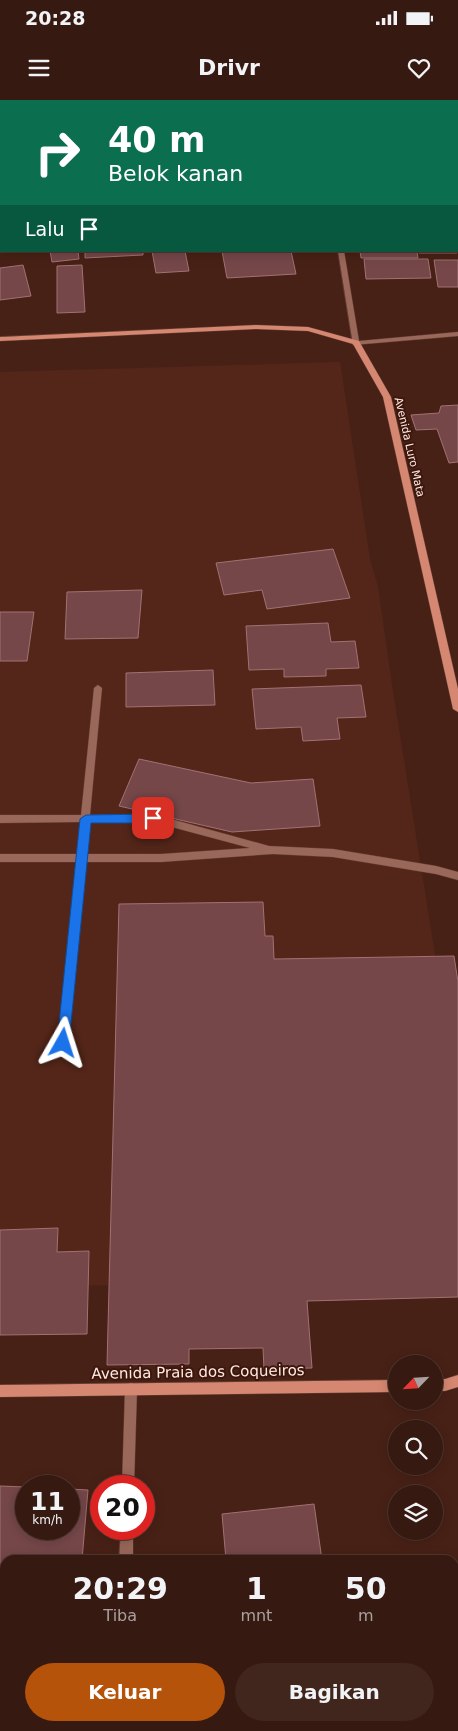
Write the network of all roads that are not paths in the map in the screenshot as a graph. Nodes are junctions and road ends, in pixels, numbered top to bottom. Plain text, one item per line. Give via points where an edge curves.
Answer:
1 (341, 252) edge
2 (458, 334) edge
3 (0, 339) edge
4 (356, 342) junction
5 (98, 688) dead end
6 (458, 709) edge
7 (0, 819) edge
8 (86, 819) junction
9 (273, 850) junction
10 (0, 858) edge
11 (81, 858) junction
12 (458, 876) edge
13 (63, 1043) dead end
14 (458, 1381) edge
15 (443, 1385) edge
16 (388, 1386) edge
17 (131, 1389) junction
18 (0, 1391) edge
19 (128, 1475) edge
20 (127, 1540) edge
21 (126, 1555) edge

1 - 4 street
2 - 4 street
3 - 4 main road via 256,327 308,329
4 - 6 main road, Avenida Luro Mata via 387,397
5 - 8 street
7 - 8 street
8 - 9 street via 153,818
8 - 11 street
9 - 11 street via 161,858
9 - 12 street via 334,853
10 - 11 street
11 - 13 street
14 - 15 main road
16 - 17 main road, Avenida Praia dos Coqueiros
17 - 18 main road, Avenida Praia dos Coqueiros
17 - 19 street
20 - 21 street

